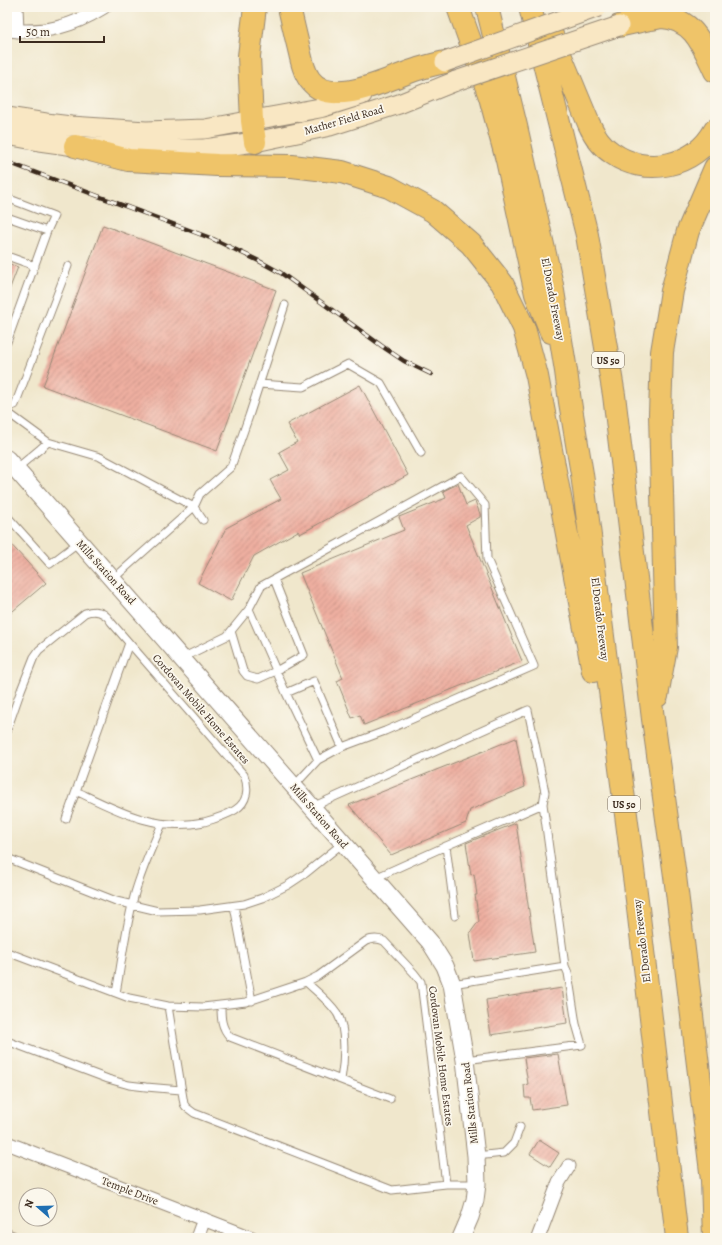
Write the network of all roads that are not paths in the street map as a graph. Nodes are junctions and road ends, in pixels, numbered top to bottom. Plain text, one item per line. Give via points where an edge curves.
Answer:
1 (16, 7) edge
2 (104, 7) edge
3 (255, 7) edge
4 (288, 7) edge
5 (458, 7) edge
6 (487, 7) edge
7 (530, 7) edge
8 (540, 7) edge
9 (598, 7) edge
10 (665, 7) edge
11 (620, 26) junction
12 (12, 30) edge
13 (445, 62) junction
14 (715, 71) edge
15 (7, 117) edge
16 (252, 121) junction
17 (715, 130) edge
18 (7, 135) edge
19 (255, 142) junction
20 (75, 146) junction
21 (715, 168) edge
22 (7, 198) edge
23 (7, 216) edge
24 (47, 231) junction
25 (7, 256) edge
26 (35, 266) junction
27 (68, 266) dead end
28 (285, 305) dead end
29 (7, 342) edge
30 (566, 371) junction
31 (259, 384) junction
32 (7, 408) edge
33 (7, 412) edge
34 (48, 442) junction
35 (421, 454) dead end
36 (11, 464) edge
37 (194, 507) junction
38 (7, 516) edge
39 (203, 520) dead end
40 (79, 541) junction
41 (113, 579) junction
42 (274, 579) junction
43 (249, 609) junction
44 (231, 631) junction
45 (129, 643) junction
46 (182, 658) junction
47 (276, 671) junction
48 (286, 693) junction
49 (653, 719) junction
50 (7, 730) edge
51 (342, 747) junction
52 (318, 760) junction
53 (294, 786) junction
54 (76, 791) junction
55 (544, 804) junction
56 (312, 807) junction
57 (66, 819) dead end
58 (162, 824) junction
59 (343, 843) junction
60 (446, 846) junction
61 (7, 858) edge
62 (374, 878) junction
63 (637, 900) junction
64 (132, 905) junction
65 (234, 906) junction
66 (456, 916) dead end
67 (7, 952) edge
68 (565, 966) junction
69 (306, 982) junction
70 (452, 984) junction
71 (116, 993) junction
72 (252, 1001) junction
73 (222, 1005) junction
74 (168, 1006) junction
75 (7, 1041) edge
76 (465, 1060) junction
77 (341, 1080) junction
78 (181, 1090) junction
79 (390, 1099) dead end
80 (520, 1127) dead end
81 (7, 1143) edge
82 (476, 1156) junction
83 (569, 1166) dead end
84 (446, 1184) junction
85 (477, 1184) junction
86 (204, 1219) junction
87 (7, 1236) edge
88 (541, 1237) edge
89 (12, 1238) edge
90 (197, 1238) edge
91 (252, 1238) edge
92 (461, 1238) edge
93 (677, 1238) edge
94 (714, 1238) edge

1 - 12 street
2 - 12 street via 87,18 69,25 42,31
3 - 16 highway via 249,56
4 - 13 highway via 302,63 309,79 316,87 326,91 353,91 419,68
5 - 30 highway via 490,97 507,160 536,294
6 - 30 highway, El Dorado Freeway / US 50 via 552,285
7 - 49 highway, US 50 via 587,235 614,395
8 - 17 highway via 589,124 594,134 612,153 636,164 662,166 687,158 708,141
9 - 13 main road, Mather Field Road, bridge
10 - 11 main road, Mather Field Road
11 - 14 highway via 661,17 679,21 690,28 703,45
11 - 19 main road, Mather Field Road, bridge via 456,81 399,104 337,123
13 - 16 main road, Mather Field Road via 388,87 320,108
15 - 16 main road, Mather Field Road via 71,126 146,130 205,129
16 - 19 highway
18 - 20 main road, Mather Field Road
19 - 20 main road, Mather Field Road via 204,149
20 - 63 highway via 128,160 292,166 342,172 390,187 433,212 471,244 502,283 524,328 537,376
21 - 49 highway via 688,231 672,291 662,352 660,414 666,647
22 - 24 lane via 54,216
23 - 24 lane
24 - 26 lane
25 - 26 lane
26 - 29 lane
27 - 32 lane via 15,405
28 - 31 lane
30 - 63 highway, El Dorado Freeway / US 50 via 583,482
31 - 35 lane via 303,387 348,364 381,383
31 - 37 lane via 231,467 200,494
33 - 34 lane
34 - 36 lane
34 - 37 lane via 100,457
36 - 40 street, Mills Station Road
37 - 39 lane
37 - 41 lane
38 - 40 lane via 50,564
40 - 41 street, Mills Station Road
41 - 46 street, Mills Station Road
42 - 43 lane via 261,586
42 - 47 lane via 304,655
42 - 51 lane via 461,476 485,505 487,559 534,666
43 - 44 lane
43 - 47 lane
44 - 46 lane via 227,636
44 - 47 lane via 243,671 248,676 258,679
45 - 50 lane, Cordovan Mobile Home Estates via 103,613 85,613 39,650 34,657
45 - 54 lane
45 - 58 lane, Cordovan Mobile Home Estates via 244,775 247,782 248,790 242,804 223,817 184,825
46 - 53 street, Mills Station Road
47 - 48 lane
48 - 51 lane via 314,681
48 - 52 lane
49 - 94 highway, US 50 via 712,1180
51 - 52 lane
52 - 53 lane
53 - 56 street, Mills Station Road
54 - 57 lane
54 - 58 lane, Cordovan Mobile Home Estates via 127,814
55 - 56 lane via 545,792 528,710
55 - 60 lane
55 - 68 lane
56 - 59 street, Mills Station Road
58 - 64 lane via 144,865
59 - 62 street, Mills Station Road
59 - 65 lane via 288,885 262,898
60 - 62 lane
60 - 66 lane
61 - 64 lane
62 - 70 street, Mills Station Road via 430,942 445,966
63 - 93 highway, El Dorado Freeway / US 50
64 - 65 lane via 158,910 200,910
64 - 71 lane
65 - 72 lane
67 - 71 lane, Cordovan Mobile Home Estates
68 - 70 lane
68 - 76 lane via 582,1045
69 - 72 lane, Cordovan Mobile Home Estates
69 - 77 lane via 334,1008 338,1015 344,1051
69 - 84 lane, Cordovan Mobile Home Estates via 372,938 384,941 414,973 420,982
70 - 76 street, Mills Station Road
71 - 74 lane, Cordovan Mobile Home Estates
72 - 73 lane, Cordovan Mobile Home Estates
73 - 74 lane, Cordovan Mobile Home Estates
73 - 77 lane via 221,1024 230,1037
74 - 78 lane
75 - 78 lane via 129,1085
76 - 82 street, Mills Station Road
77 - 79 lane
78 - 84 lane via 184,1104 194,1113 392,1190
80 - 82 lane via 514,1143 504,1153
81 - 86 street, Temple Drive
82 - 85 street, Mills Station Road
83 - 88 street via 559,1182
84 - 85 lane
85 - 92 street, Mills Station Road via 470,1217
86 - 90 street
86 - 91 street, Temple Drive
87 - 89 street

